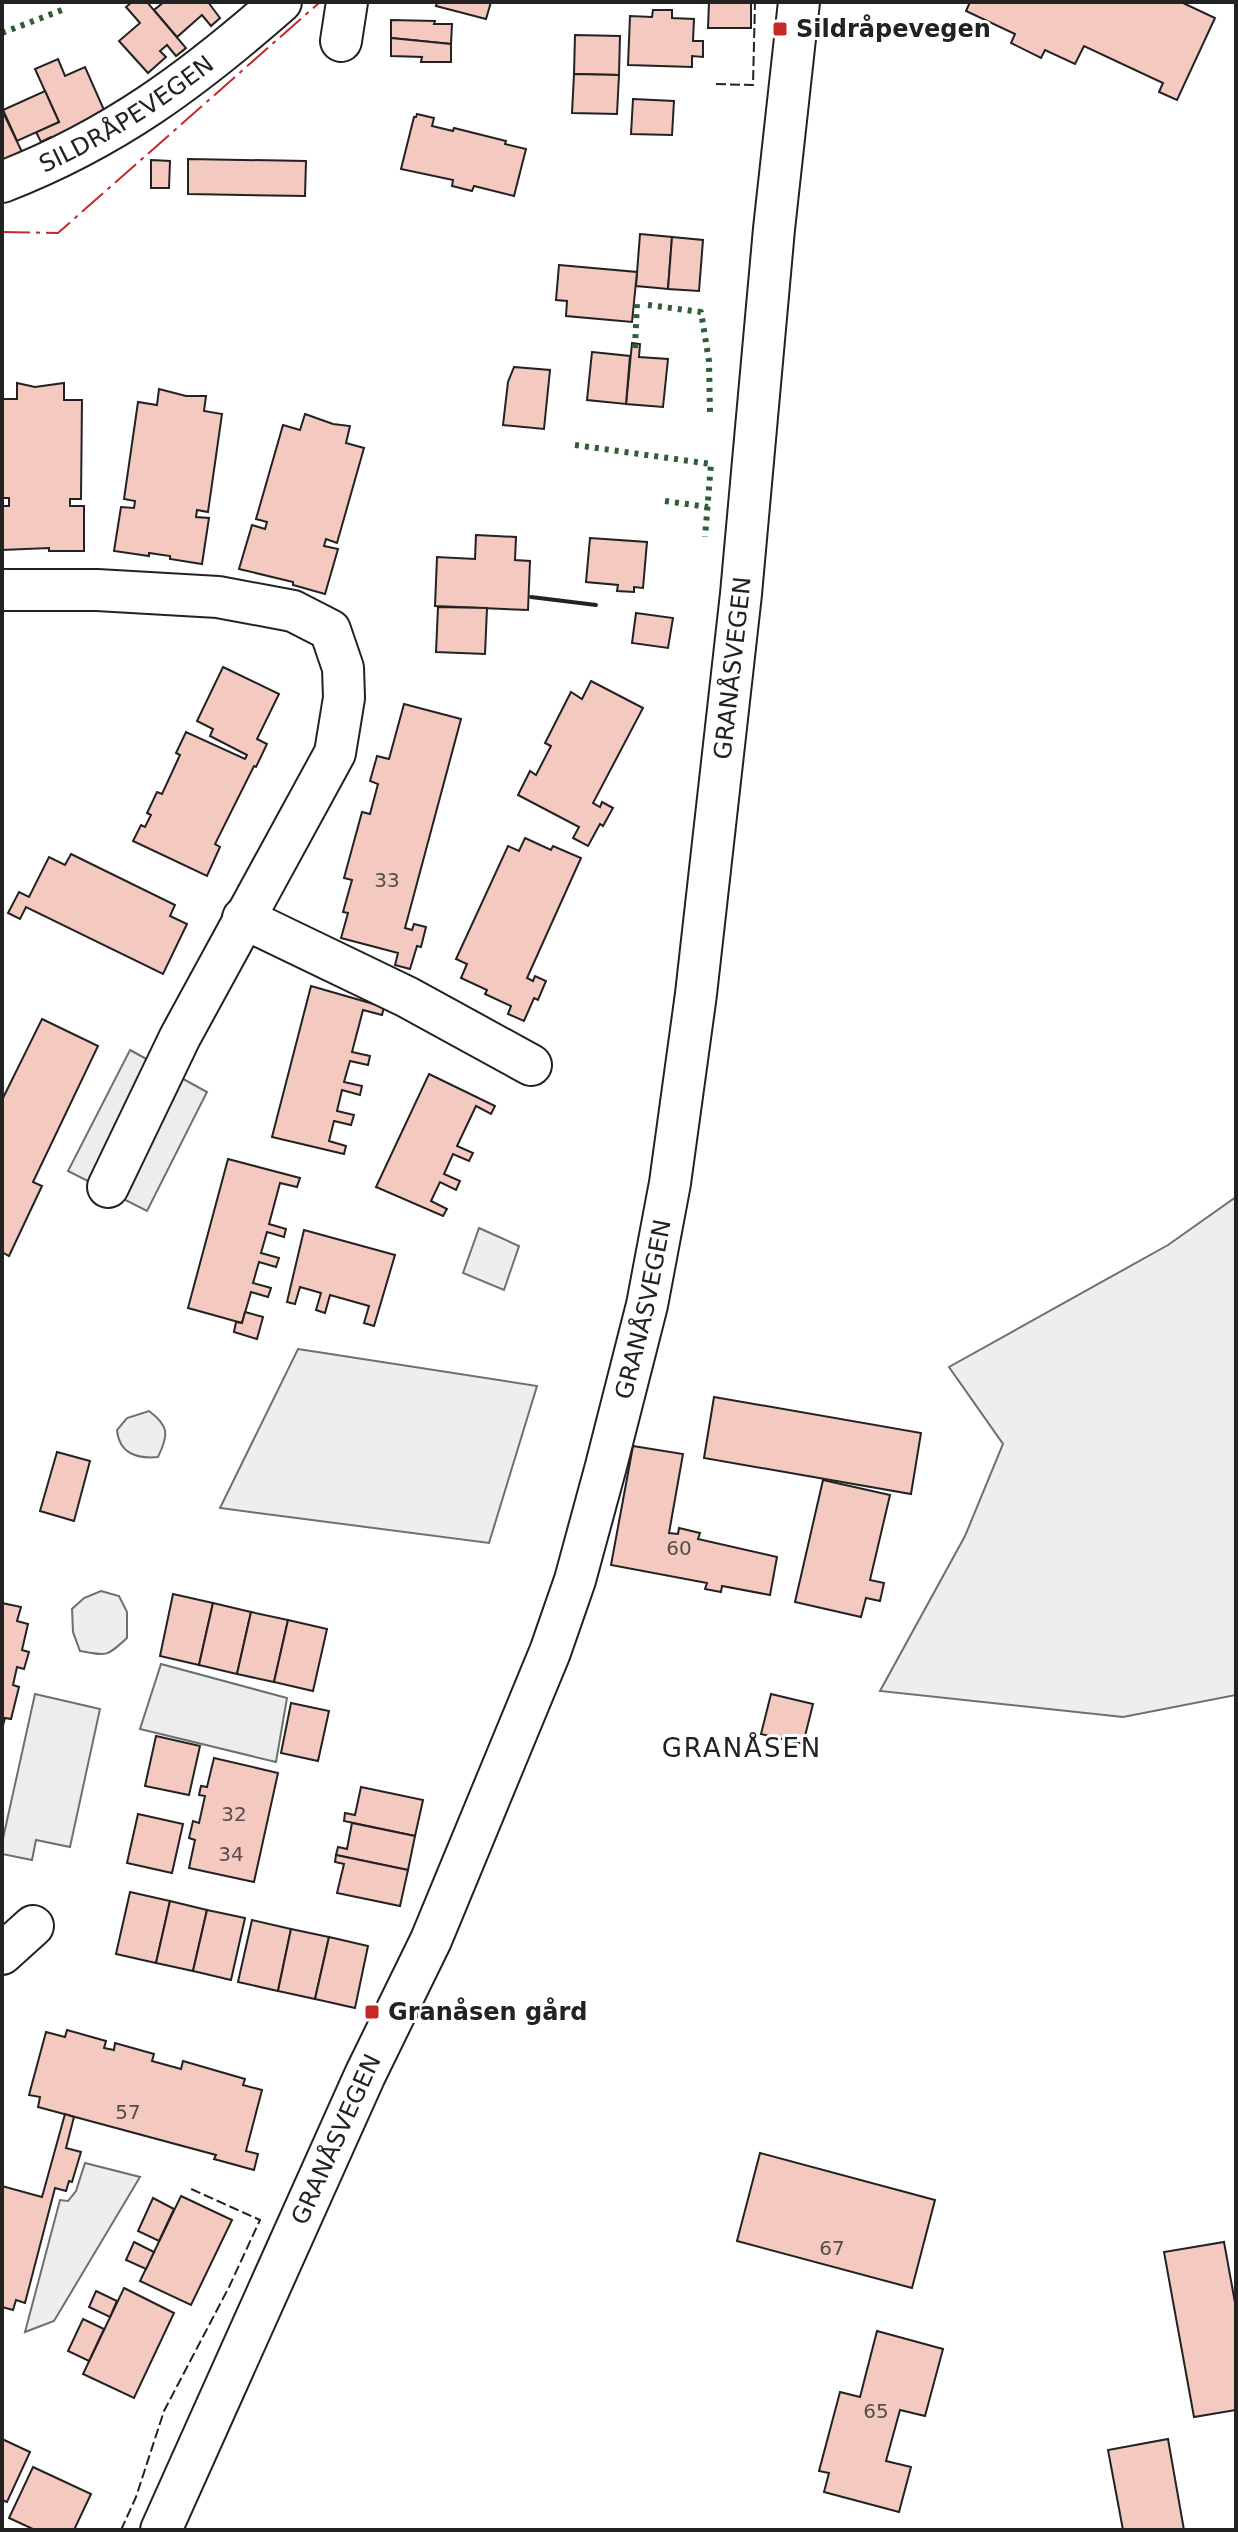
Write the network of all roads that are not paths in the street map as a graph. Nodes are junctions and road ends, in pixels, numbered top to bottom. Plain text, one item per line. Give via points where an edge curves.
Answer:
1 (281, 2) edge
2 (347, 2) edge
3 (799, 2) edge
4 (341, 41) dead end
5 (2, 182) edge
6 (2, 590) edge
7 (243, 918) junction
8 (531, 1065) dead end
9 (108, 1187) dead end
10 (33, 1926) dead end
11 (2, 1954) edge
12 (161, 2530) edge

1 - 5 street, SILDRÅPEVEGEN via 218,57 136,115 73,151
2 - 4 street
3 - 12 street, GRANÅSVEGEN via 696,994 653,1274 606,1466 550,1652 431,1940
6 - 7 street via 218,597 293,611 330,630 343,668 335,753
7 - 8 street via 407,997
7 - 9 street
10 - 11 street

